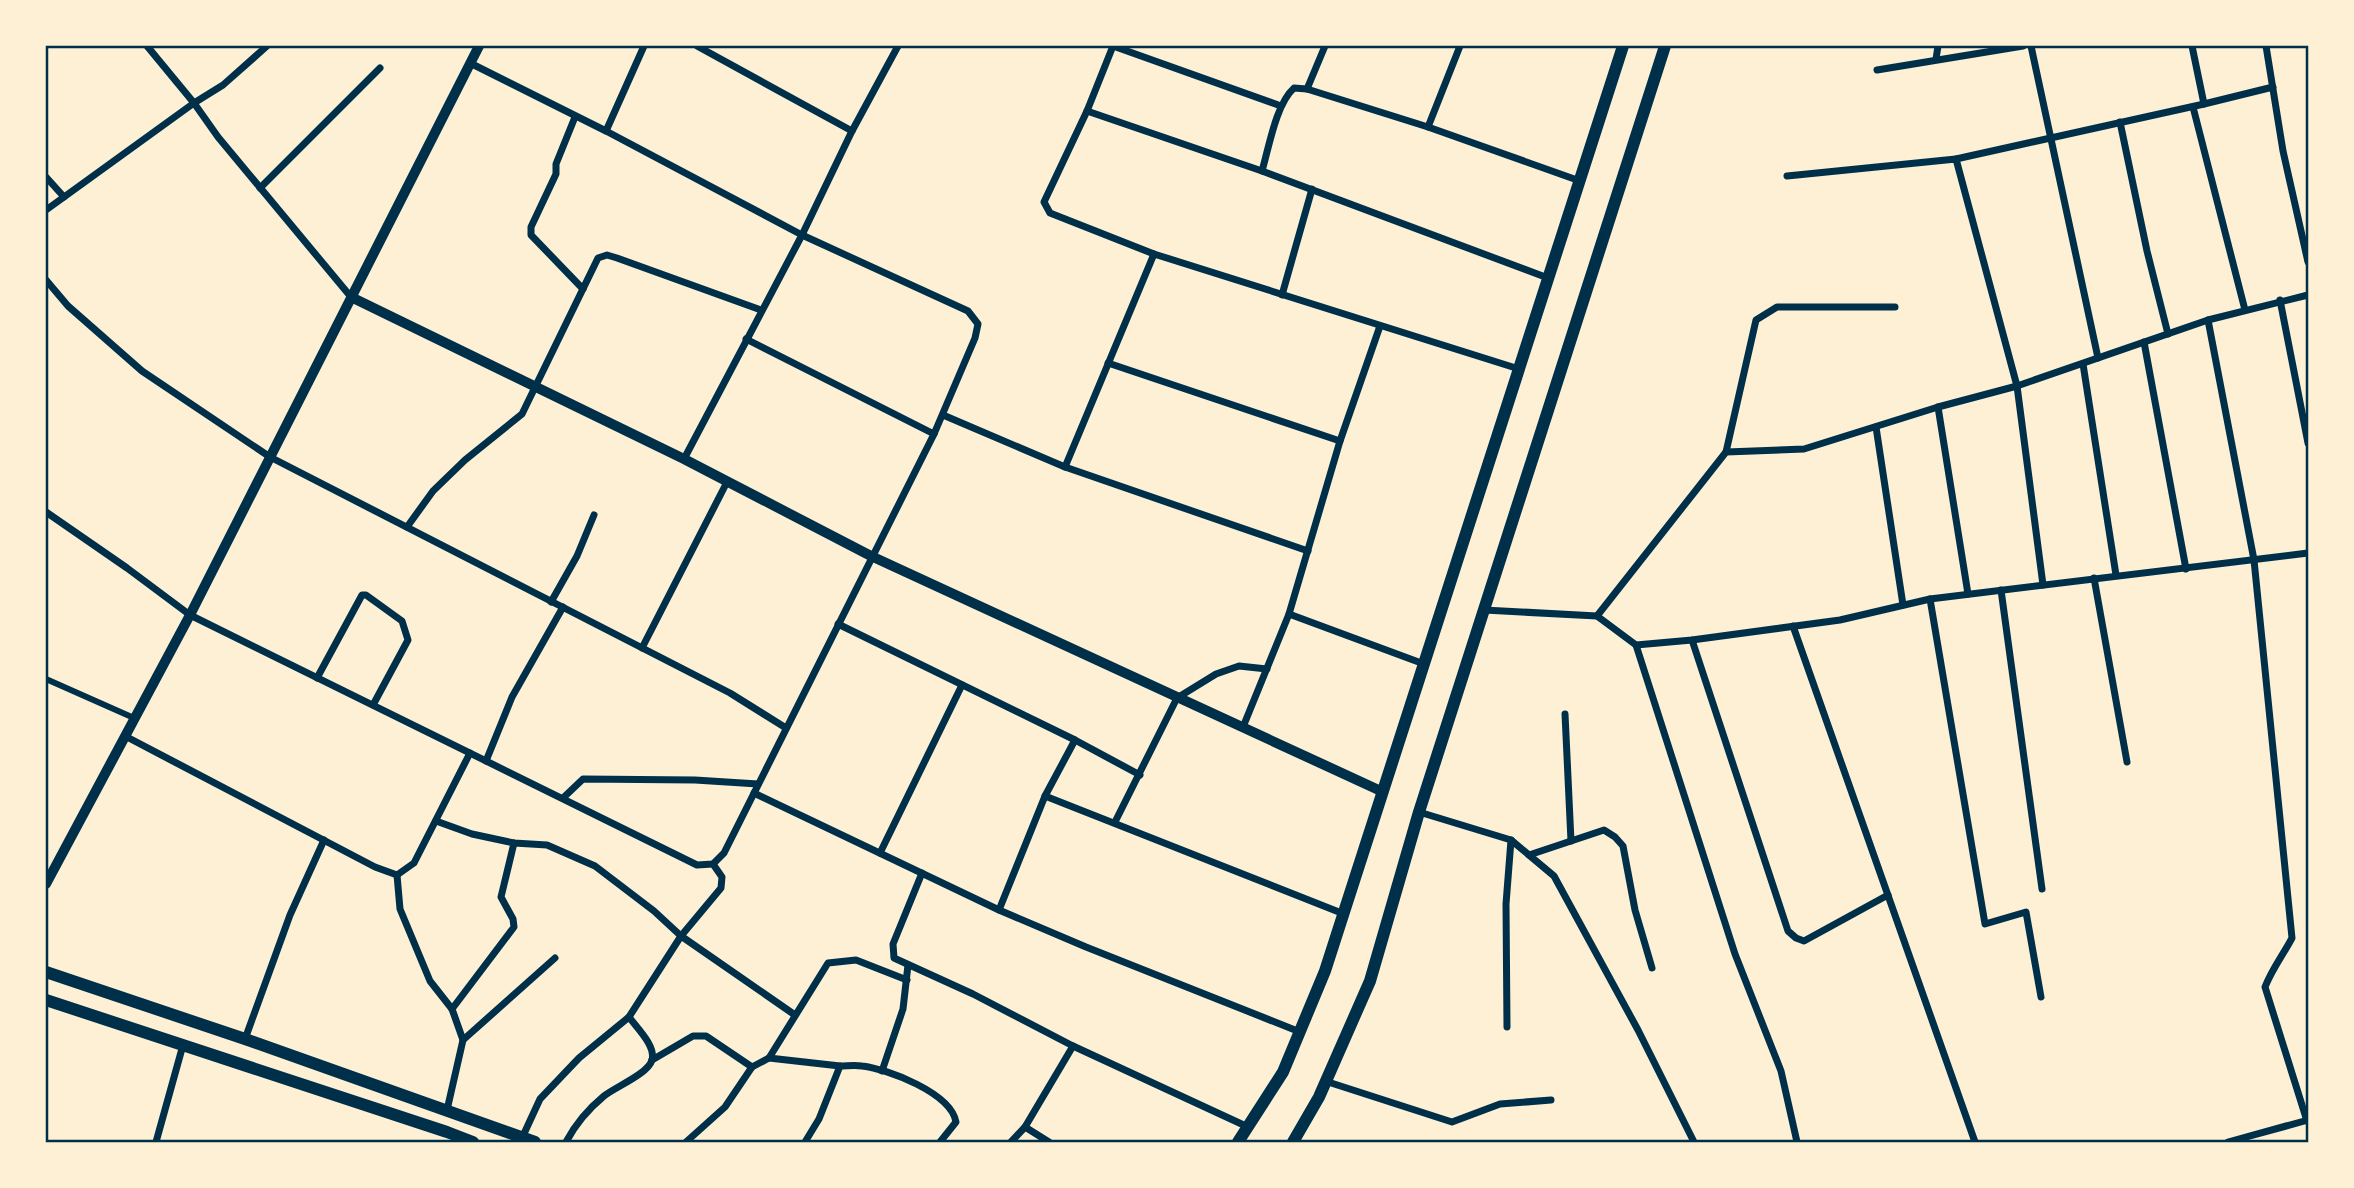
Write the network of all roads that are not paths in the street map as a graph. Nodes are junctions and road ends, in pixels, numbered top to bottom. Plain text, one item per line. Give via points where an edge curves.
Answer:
1 (147, 46) edge
2 (267, 46) edge
3 (479, 46) edge
4 (645, 46) edge
5 (697, 46) edge
6 (898, 46) edge
7 (1113, 46) edge
8 (1325, 46) edge
9 (1460, 46) edge
10 (1623, 46) edge
11 (1665, 46) edge
12 (1938, 46) edge
13 (2023, 46) edge
14 (2031, 46) edge
15 (2192, 46) edge
16 (2266, 46) edge
17 (1936, 59) junction
18 (470, 63) junction
19 (380, 68) dead end
20 (1877, 70) dead end
21 (2273, 87) junction
22 (1307, 89) junction
23 (194, 103) junction
24 (2204, 104) junction
25 (1281, 106) junction
26 (2193, 107) junction
27 (1087, 111) junction
28 (575, 117) junction
29 (2120, 122) junction
30 (1428, 127) junction
31 (607, 131) junction
32 (852, 131) junction
33 (2051, 137) junction
34 (1956, 159) junction
35 (1262, 171) junction
36 (1787, 176) dead end
37 (46, 177) edge
38 (1580, 181) junction
39 (260, 188) junction
40 (1312, 189) junction
41 (64, 197) junction
42 (46, 210) edge
43 (802, 235) junction
44 (1154, 254) junction
45 (2308, 262) edge
46 (1548, 278) junction
47 (46, 280) edge
48 (583, 289) junction
49 (1282, 295) junction
50 (2308, 295) edge
51 (351, 297) junction
52 (2280, 300) junction
53 (1895, 307) dead end
54 (761, 310) junction
55 (2245, 310) junction
56 (2208, 320) junction
57 (1380, 326) junction
58 (2168, 334) junction
59 (746, 339) junction
60 (2144, 342) junction
61 (2098, 358) junction
62 (1108, 363) junction
63 (2082, 364) junction
64 (1519, 369) junction
65 (2017, 386) junction
66 (536, 388) junction
67 (1938, 407) junction
68 (943, 415) junction
69 (1876, 427) junction
70 (934, 434) junction
71 (1340, 441) junction
72 (2308, 443) edge
73 (1726, 452) junction
74 (270, 457) junction
75 (684, 459) junction
76 (1065, 467) junction
77 (727, 482) junction
78 (46, 512) edge
79 (594, 515) dead end
80 (407, 527) junction
81 (1308, 551) junction
82 (2308, 553) edge
83 (871, 556) junction
84 (2253, 560) junction
85 (2186, 569) junction
86 (2116, 575) junction
87 (2094, 578) junction
88 (2043, 584) junction
89 (2001, 590) junction
90 (1968, 594) junction
91 (1930, 598) junction
92 (551, 602) junction
93 (1903, 605) junction
94 (563, 607) junction
95 (1484, 610) junction
96 (1289, 614) junction
97 (190, 615) junction
98 (1597, 616) junction
99 (838, 624) junction
100 (1793, 626) junction
101 (1692, 640) junction
102 (1636, 645) junction
103 (642, 648) junction
104 (1424, 663) junction
105 (1267, 668) junction
106 (317, 678) junction
107 (46, 679) edge
108 (962, 685) junction
109 (1177, 698) junction
110 (373, 705) junction
111 (1565, 714) dead end
112 (134, 718) junction
113 (1242, 727) junction
114 (786, 728) junction
115 (125, 736) junction
116 (1075, 740) junction
117 (470, 753) junction
118 (486, 761) junction
119 (2127, 762) dead end
120 (1140, 775) junction
121 (758, 784) junction
122 (1383, 792) junction
123 (754, 793) junction
124 (1045, 796) junction
125 (563, 798) junction
126 (1419, 812) junction
127 (436, 821) junction
128 (1115, 822) junction
129 (324, 840) junction
130 (1511, 841) junction
131 (1571, 841) junction
132 (514, 844) junction
133 (880, 853) junction
134 (1529, 855) junction
135 (713, 864) junction
136 (922, 873) junction
137 (397, 875) junction
138 (46, 884) edge
139 (2042, 889) dead end
140 (1888, 895) junction
141 (999, 910) junction
142 (1344, 914) junction
143 (681, 936) junction
144 (555, 958) dead end
145 (908, 965) junction
146 (1651, 968) dead end
147 (46, 972) edge
148 (906, 980) junction
149 (2041, 997) dead end
150 (46, 1000) edge
151 (452, 1009) junction
152 (795, 1015) junction
153 (629, 1017) junction
154 (1507, 1027) dead end
155 (1300, 1032) junction
156 (245, 1039) junction
157 (463, 1041) junction
158 (183, 1045) junction
159 (1073, 1046) junction
160 (769, 1058) junction
161 (652, 1060) junction
162 (840, 1066) junction
163 (752, 1067) junction
164 (882, 1071) junction
165 (1325, 1081) junction
166 (1551, 1100) dead end
167 (447, 1110) junction
168 (2308, 1121) edge
169 (1025, 1127) junction
170 (1248, 1127) junction
171 (528, 1140) edge
172 (156, 1143) edge
173 (473, 1143) edge
174 (566, 1143) edge
175 (686, 1143) edge
176 (805, 1143) edge
177 (940, 1143) edge
178 (1011, 1143) edge
179 (1049, 1143) edge
180 (1238, 1143) edge
181 (1293, 1143) edge
182 (1693, 1143) edge
183 (1797, 1143) edge
184 (1975, 1143) edge
185 (2228, 1143) edge

1 - 23 street
2 - 23 street via 223,85
3 - 18 main road
4 - 31 street
5 - 32 street
6 - 32 street
7 - 25 street
7 - 27 street
8 - 22 street
9 - 30 street
10 - 38 main road
11 - 95 main road
12 - 17 street
13 - 17 street
14 - 33 street
15 - 24 street
16 - 21 street
17 - 20 street
18 - 28 street
18 - 51 main road
19 - 39 street
21 - 24 street
21 - 45 street
22 - 25 street via 1294,89
22 - 30 street
23 - 39 street
23 - 41 street
24 - 26 street
25 - 35 street
26 - 29 street
26 - 55 street
27 - 35 street
27 - 44 street via 1044,202 1050,213
28 - 31 street
28 - 48 street via 531,235
29 - 33 street
29 - 58 street
30 - 38 street
31 - 43 street
32 - 43 street
33 - 34 street
33 - 61 street
34 - 36 street
34 - 65 street
35 - 40 street
37 - 41 street
38 - 46 main road
39 - 51 street
40 - 46 street
40 - 49 street
41 - 42 street
43 - 54 street
43 - 68 street via 968,310 978,324 975,338
44 - 49 street
44 - 62 street
46 - 64 main road
47 - 74 street via 68,306 142,371
48 - 54 street via 597,258 607,255
48 - 66 street
49 - 57 street
50 - 52 street
51 - 66 street
51 - 74 main road
52 - 55 street
52 - 72 street
53 - 73 street via 1777,307 1756,320
54 - 59 street
55 - 56 street
56 - 58 street
56 - 84 street
57 - 64 street
57 - 71 street
58 - 60 street
59 - 70 street
59 - 75 street
60 - 61 street
60 - 85 street
61 - 63 street
62 - 71 street
62 - 76 street
63 - 65 street
63 - 86 street
64 - 104 main road
65 - 67 street
65 - 88 street
66 - 75 street
66 - 80 street via 522,414 433,491
67 - 69 street
67 - 90 street
68 - 70 street
68 - 76 street
69 - 73 street via 1804,449
69 - 93 street
70 - 83 street
71 - 81 street
73 - 98 street
74 - 80 street
74 - 97 main road
75 - 77 street
76 - 81 street
77 - 83 street
77 - 103 street
78 - 97 street
79 - 92 street
80 - 92 street
81 - 96 street
82 - 84 street
83 - 99 street
83 - 109 street
84 - 85 street
84 - 168 street via 2291,938 2265,987
85 - 86 street
86 - 87 street
87 - 88 street
87 - 119 street
88 - 89 street
89 - 90 street
89 - 139 street
90 - 91 street
91 - 93 street
91 - 149 street via 1985,924 2026,912
92 - 94 street
93 - 100 street
94 - 103 street
94 - 118 street via 512,697
95 - 98 street
95 - 126 main road
96 - 104 street
96 - 105 street
97 - 106 street
97 - 112 main road
98 - 102 street
99 - 108 street
99 - 114 street
100 - 101 street
100 - 140 street
101 - 102 street
101 - 140 street via 1788,931 1804,941
102 - 183 street via 1735,954 1781,1071
103 - 114 street
104 - 122 main road
105 - 109 street via 1239,666
105 - 113 street
106 - 110 street
106 - 110 street via 366,595 402,621 408,640
107 - 112 street
108 - 116 street
108 - 133 street
109 - 113 street
109 - 120 street
110 - 117 street
111 - 131 street
112 - 115 main road
113 - 122 street
114 - 121 street
115 - 129 street
115 - 138 main road
116 - 120 street
116 - 124 street
117 - 118 street
117 - 127 street
118 - 125 street
120 - 128 street
121 - 123 street
121 - 125 street via 583,779
122 - 142 main road
123 - 133 street
123 - 135 street via 724,853
124 - 128 street
124 - 141 street
125 - 135 street via 697,865
126 - 130 street
126 - 165 main road via 1370,981
127 - 132 street
127 - 137 street via 414,863
128 - 142 street
129 - 137 street
129 - 156 street via 290,915
130 - 134 street
130 - 154 street via 1506,904
131 - 134 street
131 - 146 street via 1604,830 1623,846
132 - 143 street via 547,845 595,866
132 - 151 street via 501,897 514,927
133 - 136 street
134 - 182 street via 1554,876
135 - 143 street via 722,877 721,888
136 - 141 street
136 - 145 street via 892,944 894,958
137 - 151 street via 400,909 430,981
140 - 184 street
141 - 155 street
142 - 155 main road
143 - 152 street
143 - 153 street
144 - 157 street
145 - 148 street
145 - 159 street
147 - 156 main road
148 - 152 street via 856,960 828,962
148 - 164 street via 903,1009
150 - 158 main road
151 - 157 street
152 - 160 street
153 - 161 street via 652,1049
153 - 171 street via 579,1058 540,1099
155 - 170 main road via 1283,1072
156 - 167 main road
157 - 167 street
158 - 172 street
158 - 173 main road
159 - 169 street
159 - 170 street
160 - 162 street
160 - 163 street
161 - 163 street via 693,1036 706,1037
161 - 174 street via 576,1122
162 - 164 street
162 - 176 street
163 - 175 street via 726,1107
164 - 177 street via 929,1091 951,1108 956,1122
165 - 166 street via 1452,1122 1500,1104
165 - 181 main road
167 - 171 main road
168 - 185 street
169 - 178 street
169 - 179 street
170 - 180 main road

